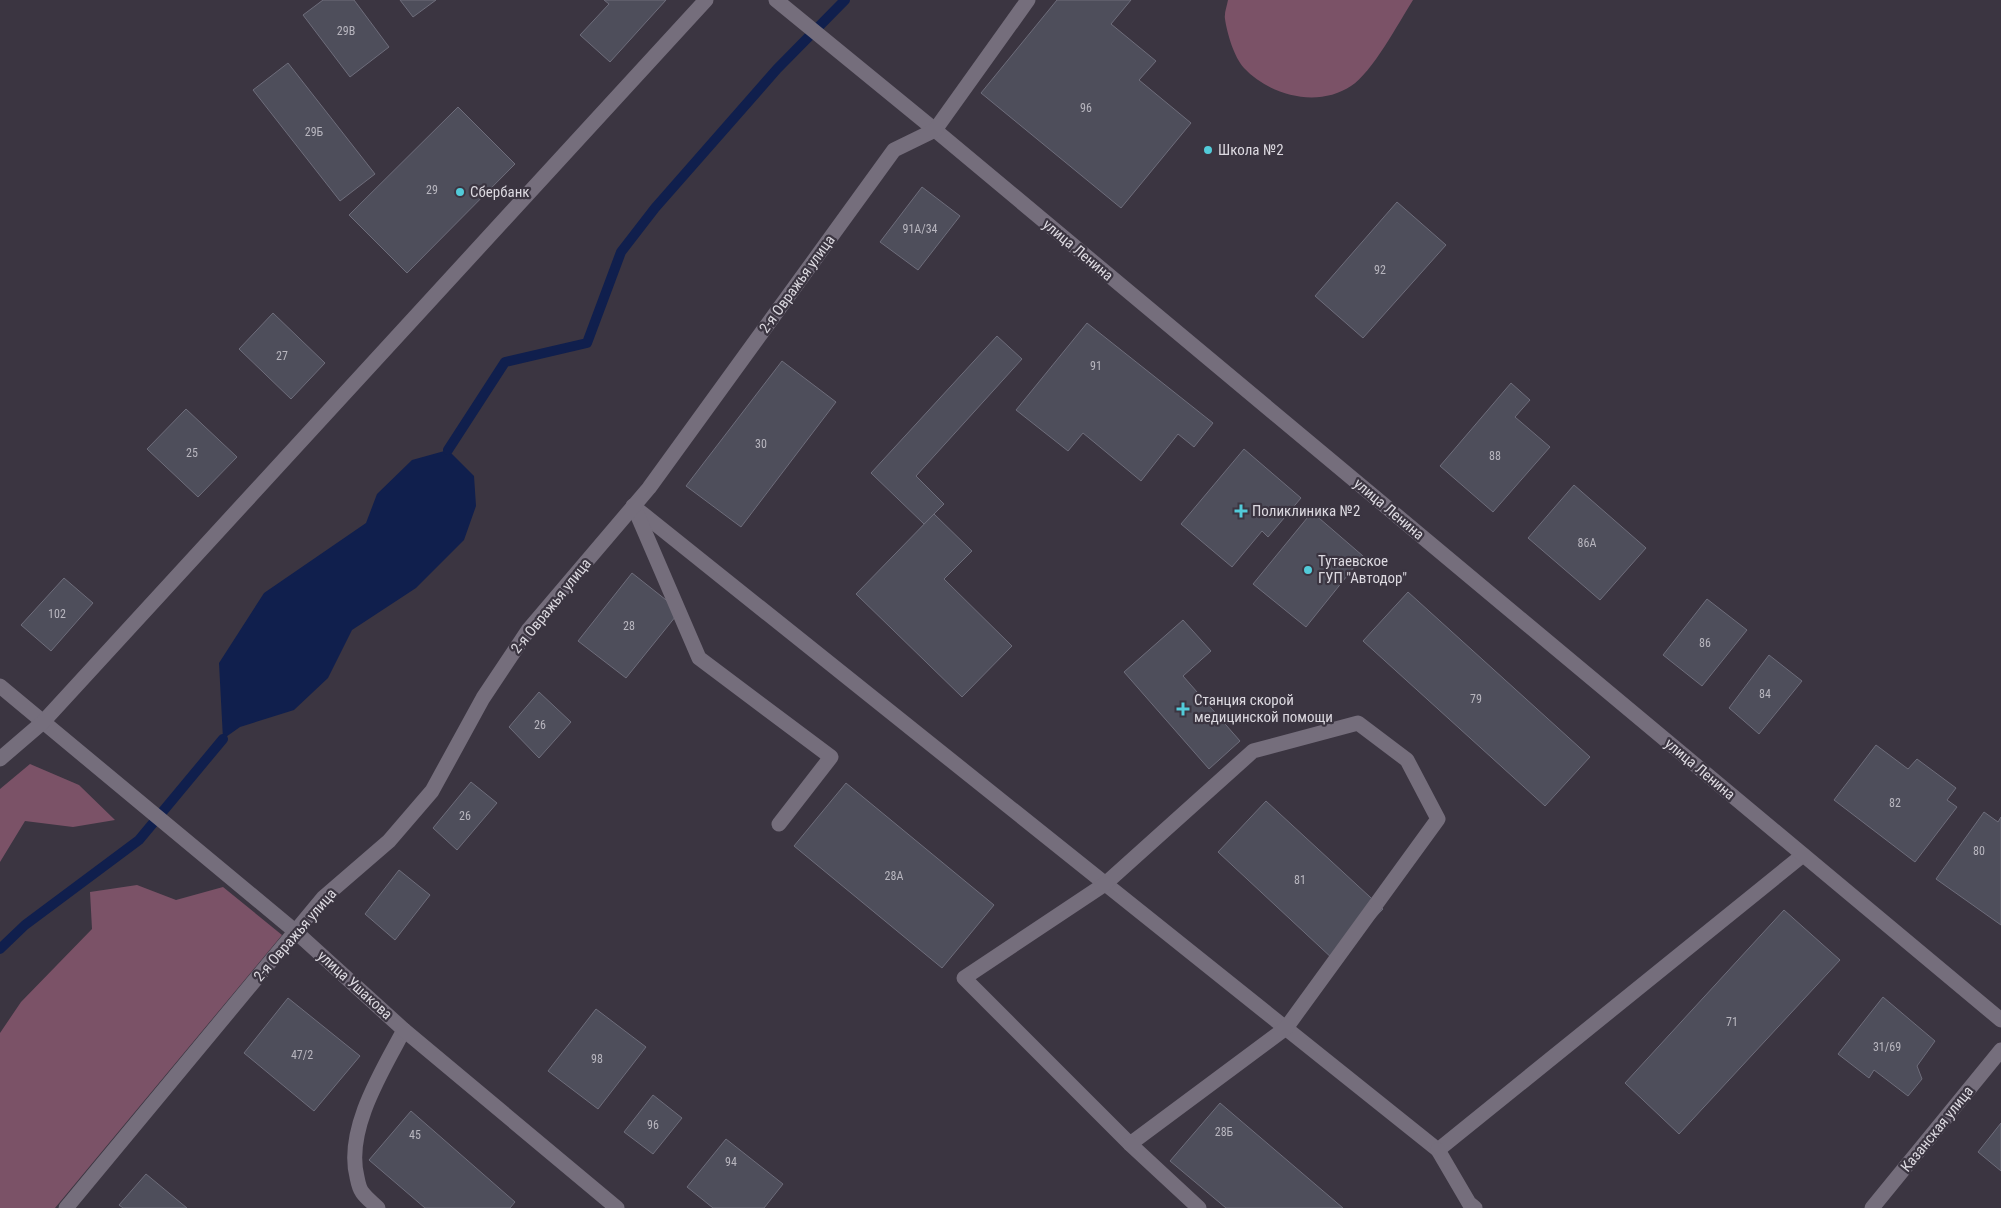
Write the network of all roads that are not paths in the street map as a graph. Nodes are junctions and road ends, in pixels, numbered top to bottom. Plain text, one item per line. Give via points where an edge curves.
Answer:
1 (706, 0) edge
2 (776, 0) edge
3 (1028, 0) edge
4 (935, 130) junction
5 (633, 506) junction
6 (0, 686) edge
7 (43, 722) junction
8 (0, 759) edge
9 (779, 824) dead end
10 (1803, 855) junction
11 (1105, 884) junction
12 (296, 932) junction
13 (2001, 1020) edge
14 (1286, 1028) junction
15 (404, 1030) junction
16 (2001, 1050) edge
17 (1130, 1144) junction
18 (1438, 1150) junction
19 (66, 1208) edge
20 (378, 1208) edge
21 (617, 1208) edge
22 (1198, 1208) edge
23 (1475, 1208) edge
24 (1872, 1208) edge

1 - 7 street
2 - 4 street, улица Ленина
3 - 4 street, 2-я Овражья улица
4 - 5 street, 2-я Овражья улица via 894,150
4 - 10 street, улица Ленина
5 - 9 street via 699,658 831,757
5 - 11 street
5 - 12 street, 2-я Овражья улица via 529,629 483,698 432,791 389,841 323,898
6 - 7 street, улица Ушакова
7 - 8 street
7 - 12 street, улица Ушакова
10 - 13 street, улица Ленина
10 - 18 street
11 - 14 street
11 - 14 street via 1253,751 1358,723 1407,760 1438,818
11 - 17 street via 964,978
12 - 15 street, улица Ушакова
12 - 19 street, 2-я Овражья улица
14 - 17 street
14 - 18 street
15 - 20 street via 377,1080 355,1145 355,1169 361,1191
15 - 21 street, улица Ушакова
16 - 24 street, Казанская улица
17 - 22 street
18 - 23 street

